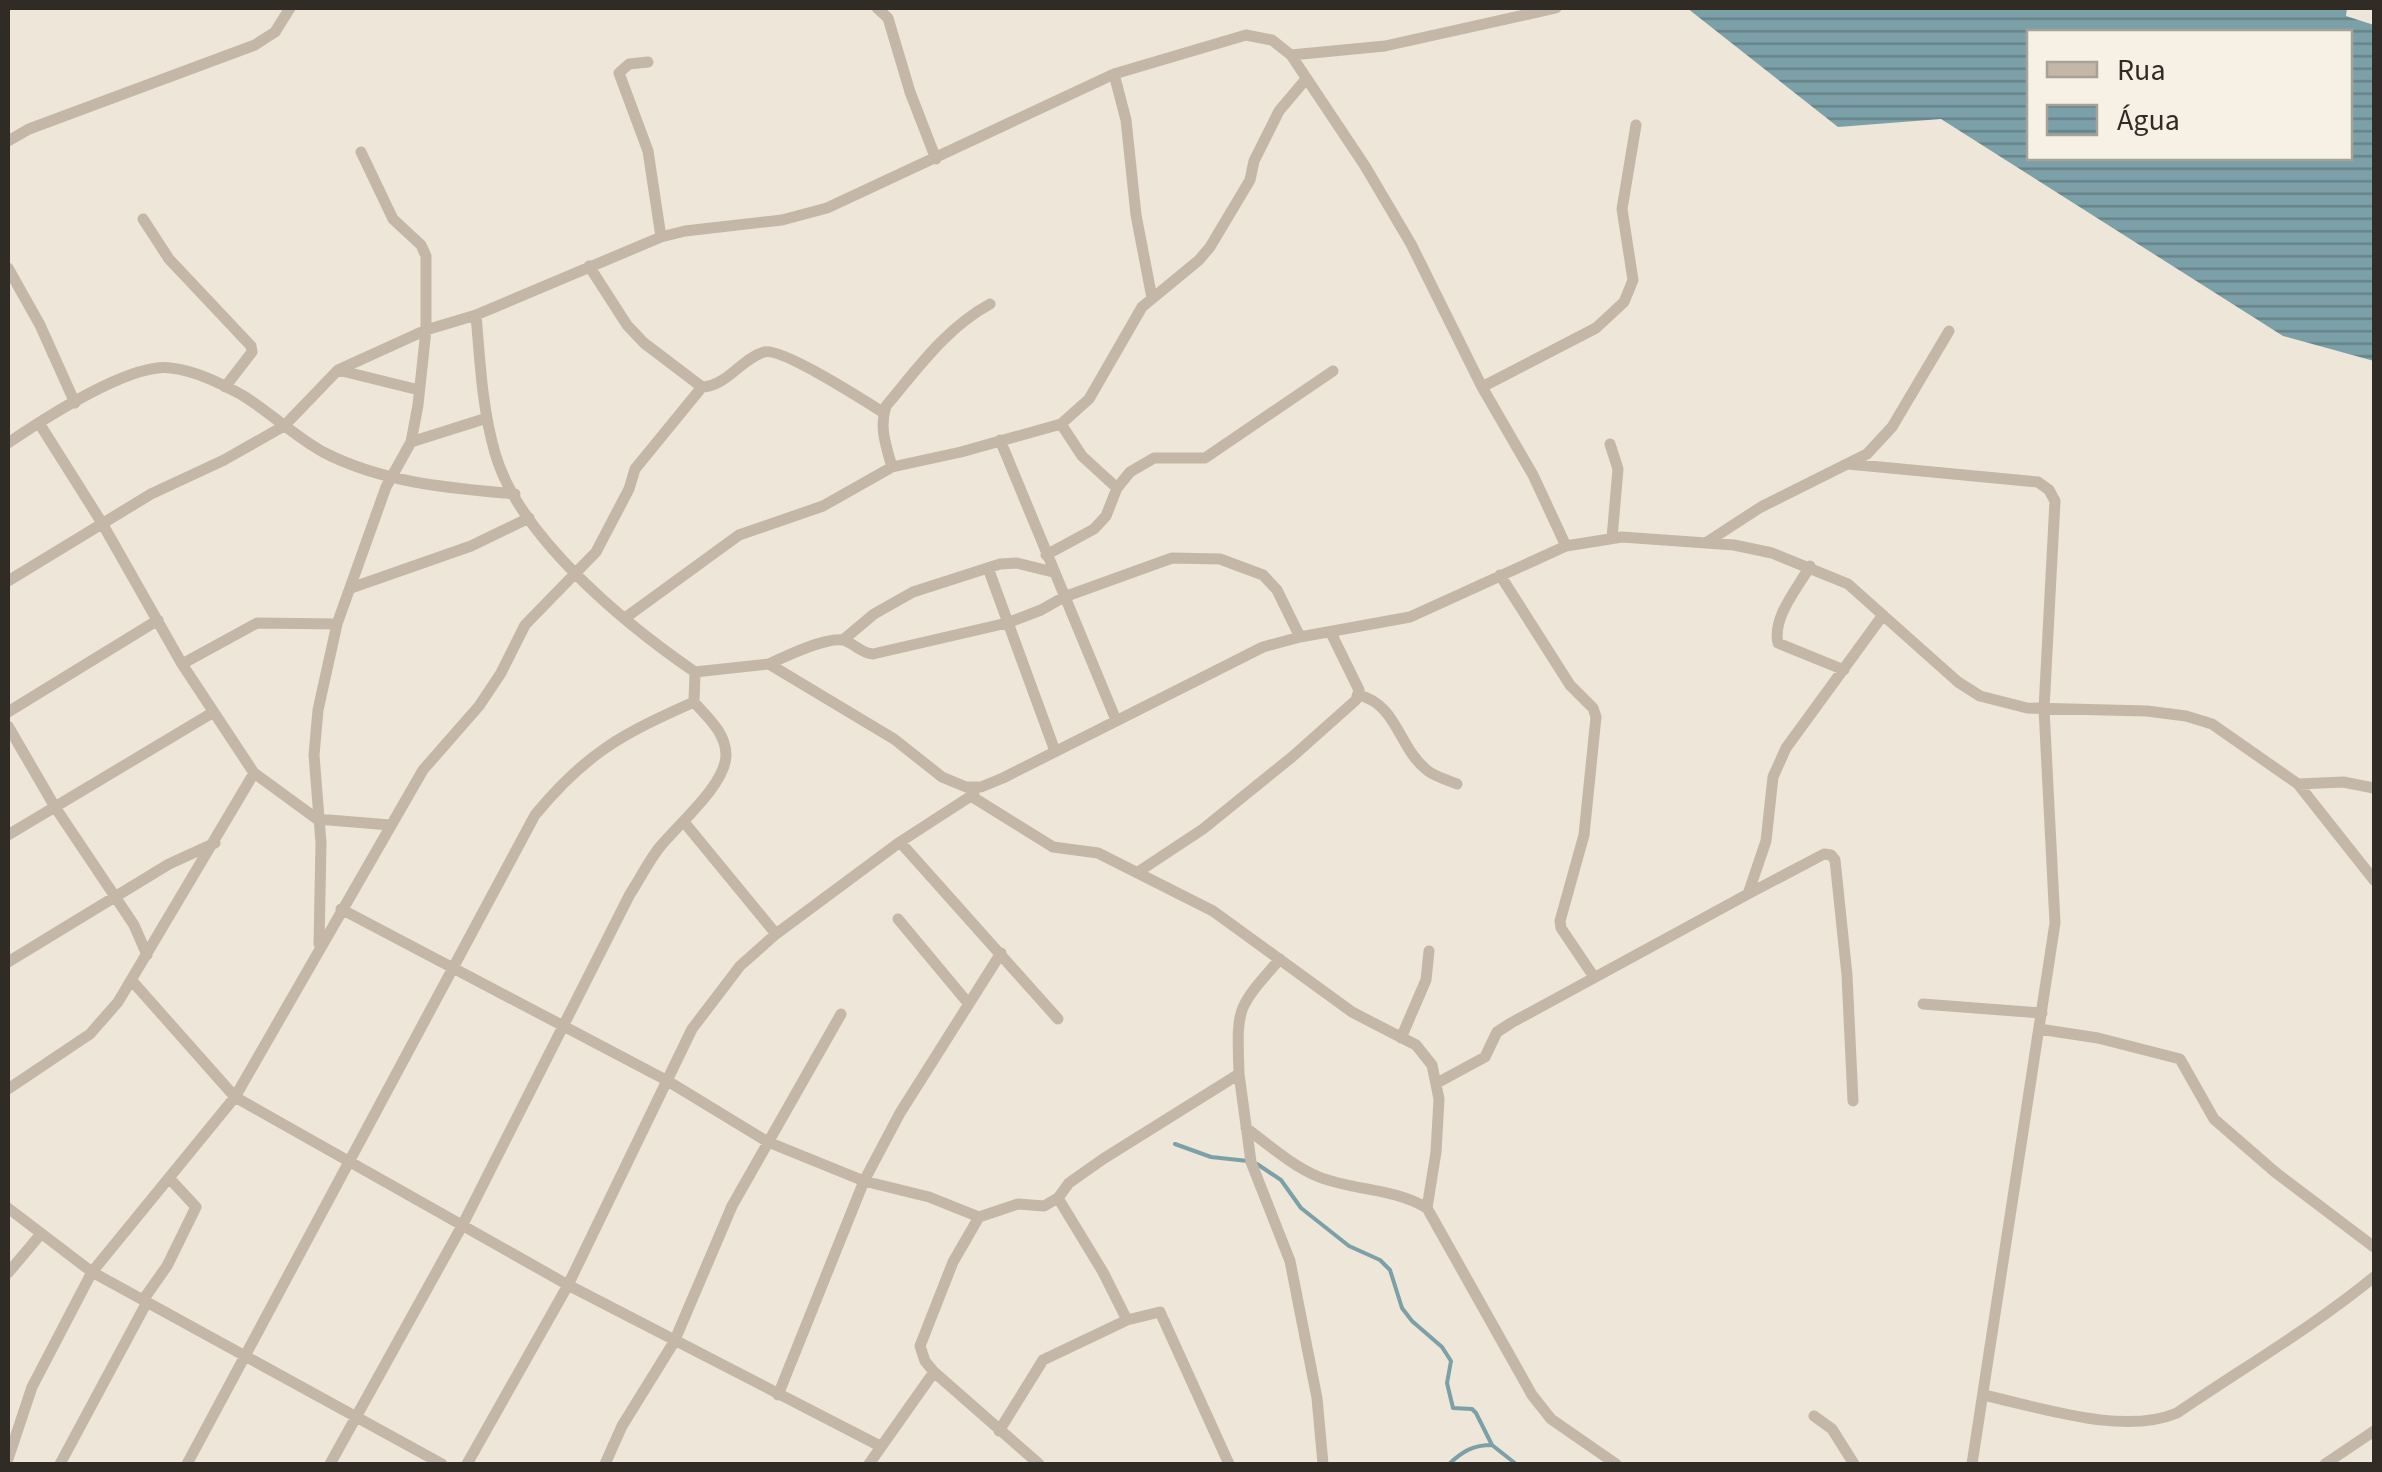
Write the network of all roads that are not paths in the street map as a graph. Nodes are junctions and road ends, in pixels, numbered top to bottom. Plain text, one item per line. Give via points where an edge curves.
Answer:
1 (290, 8) edge
2 (877, 8) edge
3 (1556, 8) edge
4 (1291, 55) junction
5 (648, 62) dead end
6 (1114, 74) junction
7 (1306, 79) junction
8 (1636, 125) dead end
9 (8, 141) edge
10 (361, 152) dead end
11 (936, 158) junction
12 (143, 219) dead end
13 (661, 237) junction
14 (589, 266) junction
15 (8, 268) edge
16 (1152, 298) junction
17 (990, 304) dead end
18 (476, 315) junction
19 (426, 330) junction
20 (1949, 330) dead end
21 (338, 370) junction
22 (1333, 371) dead end
23 (226, 387) junction
24 (702, 387) junction
25 (1482, 387) junction
26 (419, 390) junction
27 (75, 403) junction
28 (884, 412) junction
29 (487, 418) junction
30 (38, 422) junction
31 (1061, 424) junction
32 (284, 426) junction
33 (1000, 440) junction
34 (411, 442) junction
35 (8, 443) edge
36 (1610, 444) dead end
37 (1848, 464) junction
38 (892, 466) junction
39 (391, 479) junction
40 (1117, 488) junction
41 (515, 494) junction
42 (529, 518) junction
43 (102, 523) junction
44 (1612, 538) junction
45 (1706, 542) junction
46 (1566, 546) junction
47 (1046, 555) junction
48 (1810, 566) junction
49 (988, 568) junction
50 (574, 572) junction
51 (1053, 572) junction
52 (1500, 575) junction
53 (8, 581) edge
54 (351, 588) junction
55 (1064, 597) junction
56 (1883, 615) junction
57 (625, 618) junction
58 (158, 620) junction
59 (1008, 623) junction
60 (337, 624) junction
61 (1331, 633) junction
62 (1300, 637) junction
63 (843, 640) junction
64 (182, 664) junction
65 (769, 664) junction
66 (1844, 670) junction
67 (695, 672) junction
68 (1359, 694) junction
69 (694, 702) junction
70 (2044, 709) junction
71 (8, 712) edge
72 (212, 713) junction
73 (1116, 720) junction
74 (8, 726) edge
75 (1055, 751) junction
76 (254, 773) junction
77 (1457, 784) dead end
78 (2298, 784) junction
79 (2374, 788) edge
80 (976, 792) junction
81 (56, 807) junction
82 (317, 819) junction
83 (684, 822) junction
84 (390, 824) junction
85 (8, 835) edge
86 (900, 842) junction
87 (215, 843) junction
88 (1138, 872) junction
89 (2374, 880) edge
90 (1748, 894) junction
91 (115, 900) junction
92 (341, 909) junction
93 (898, 918) dead end
94 (776, 934) junction
95 (319, 948) junction
96 (1429, 951) dead end
97 (1001, 954) junction
98 (147, 955) junction
99 (1280, 959) junction
100 (8, 962) edge
101 (453, 968) junction
102 (1594, 978) junction
103 (133, 982) junction
104 (968, 1003) junction
105 (1923, 1004) dead end
106 (2042, 1013) junction
107 (840, 1014) dead end
108 (1058, 1018) dead end
109 (562, 1025) junction
110 (2039, 1029) junction
111 (1401, 1038) junction
112 (1238, 1074) junction
113 (666, 1080) junction
114 (1437, 1083) junction
115 (8, 1089) edge
116 (235, 1097) junction
117 (1853, 1101) dead end
118 (1246, 1128) junction
119 (768, 1142) junction
120 (352, 1161) junction
121 (170, 1179) junction
122 (864, 1180) junction
123 (1058, 1198) junction
124 (8, 1208) edge
125 (1427, 1208) junction
126 (979, 1217) junction
127 (463, 1224) junction
128 (40, 1234) junction
129 (2372, 1243) edge
130 (92, 1272) junction
131 (8, 1273) edge
132 (2374, 1277) edge
133 (568, 1285) junction
134 (145, 1301) junction
135 (1127, 1320) junction
136 (674, 1342) junction
137 (246, 1358) junction
138 (934, 1372) junction
139 (778, 1395) junction
140 (1983, 1395) junction
141 (1814, 1416) dead end
142 (355, 1418) junction
143 (999, 1431) junction
144 (2374, 1431) edge
145 (880, 1446) junction
146 (8, 1459) edge
147 (60, 1464) edge
148 (187, 1464) edge
149 (330, 1464) edge
150 (442, 1464) edge
151 (466, 1464) edge
152 (605, 1464) edge
153 (868, 1464) edge
154 (1039, 1464) edge
155 (1228, 1464) edge
156 (1323, 1464) edge
157 (1616, 1464) edge
158 (1854, 1464) edge
159 (1972, 1464) edge
160 (2326, 1464) edge

1 - 9 street via 275,32 255,45
2 - 11 street via 888,18
3 - 4 street via 1385,46
4 - 6 street via 1272,40 1246,35
4 - 7 street
5 - 13 street via 618,73 648,151
6 - 11 street
6 - 16 street
7 - 16 street via 1279,111 1250,180 1210,247
7 - 25 street via 1412,244
8 - 25 street via 1622,209 1633,280 1624,302 1596,328
10 - 19 street via 393,220 426,256
11 - 13 street via 827,208
12 - 23 street via 169,259 252,346
13 - 14 street
14 - 18 street
14 - 24 street via 627,325
15 - 27 street
16 - 31 street via 1089,399
17 - 28 street via 944,337
18 - 19 street
18 - 29 street
19 - 21 street
19 - 26 street
20 - 37 street via 1892,427
21 - 26 street
21 - 32 street
22 - 40 street via 1205,458 1154,458
23 - 27 street via 158,367
23 - 32 street
24 - 28 street via 772,351
24 - 50 street via 635,469 608,533
25 - 46 street
26 - 34 street
27 - 30 street
28 - 38 street
29 - 34 street
29 - 41 street via 495,455
30 - 35 street
30 - 43 street
31 - 33 street
31 - 40 street via 1082,456
32 - 39 street via 324,452
32 - 43 street
33 - 38 street
33 - 47 street
34 - 39 street
36 - 44 street via 1618,468
37 - 45 street
37 - 70 street via 2038,482 2049,490 2055,501
38 - 57 street via 823,506 739,535
39 - 41 street
39 - 54 street
40 - 47 street via 1094,528
41 - 42 street
42 - 50 street
42 - 54 street
43 - 53 street
43 - 58 street
44 - 45 street
44 - 46 street
45 - 48 street
46 - 52 street
47 - 51 street
48 - 56 street via 1848,584
48 - 66 street via 1776,638
49 - 51 street via 1017,562
49 - 59 street
49 - 63 street via 913,592
50 - 57 street
50 - 84 street via 525,625 501,673 423,770
51 - 55 street
52 - 61 street via 1410,617
52 - 102 street via 1596,717 1584,835 1560,922
54 - 60 street
55 - 59 street
55 - 62 street via 1154,562 1220,559 1263,575
55 - 73 street
56 - 66 street
56 - 70 street via 1980,696
57 - 67 street
58 - 64 street
58 - 71 street
59 - 63 street via 874,654
59 - 75 street
60 - 64 street via 257,623
60 - 82 street via 318,710
61 - 62 street
61 - 68 street
62 - 73 street via 1235,659
63 - 65 street
64 - 72 street
65 - 67 street
65 - 80 street via 894,739 942,777
66 - 90 street via 1772,777 1766,840
67 - 69 street
68 - 77 street via 1379,701 1430,773
68 - 88 street via 1292,758
69 - 83 street via 721,733 725,766
69 - 101 street via 606,745 561,784 515,849
70 - 78 street via 2186,716 2212,724
70 - 106 street via 2056,923
72 - 76 street
72 - 81 street
73 - 75 street
74 - 81 street
75 - 80 street
76 - 82 street
76 - 87 street
78 - 79 street
78 - 89 street
80 - 86 street
80 - 88 street via 1053,847 1098,853
81 - 85 street
81 - 91 street
82 - 84 street
82 - 95 street
83 - 94 street
83 - 109 street via 658,848 630,894
84 - 92 street
86 - 94 street
86 - 97 street
87 - 91 street
87 - 98 street
88 - 99 street via 1213,910
90 - 102 street
90 - 117 street via 1824,854 1835,860
91 - 98 street
91 - 100 street
92 - 95 street
92 - 101 street
93 - 104 street
94 - 113 street via 714,998
95 - 116 street
96 - 111 street via 1426,980
97 - 104 street
97 - 108 street
98 - 103 street
99 - 111 street via 1352,1012
99 - 112 street via 1237,1018
101 - 109 street
101 - 120 street
102 - 114 street via 1497,1032 1484,1057
103 - 115 street via 90,1034
103 - 116 street
104 - 122 street
105 - 106 street
106 - 110 street
107 - 119 street
109 - 113 street
109 - 127 street
110 - 129 street via 2180,1060 2214,1119
110 - 140 street
111 - 114 street via 1432,1064
112 - 118 street
112 - 123 street via 1069,1182
113 - 119 street
113 - 133 street
114 - 125 street
116 - 120 street
116 - 121 street
118 - 125 street via 1319,1177 1408,1196
118 - 156 street via 1251,1162 1290,1261
119 - 122 street
119 - 136 street via 732,1206
120 - 127 street
120 - 137 street
121 - 130 street
121 - 134 street via 196,1207
122 - 126 street
122 - 139 street
123 - 126 street
123 - 135 street
124 - 128 street
125 - 157 street via 1532,1395 1551,1419
126 - 138 street via 920,1346
127 - 133 street
127 - 142 street
128 - 130 street
128 - 131 street
130 - 134 street
130 - 146 street via 32,1387
132 - 140 street via 2163,1419 2079,1417
133 - 136 street
133 - 151 street
134 - 137 street
134 - 147 street
135 - 143 street via 1043,1360
135 - 155 street via 1160,1312
136 - 139 street
136 - 152 street
137 - 142 street
137 - 148 street
138 - 143 street
138 - 145 street
139 - 145 street
140 - 159 street
141 - 158 street via 1832,1428
142 - 149 street
142 - 150 street
143 - 154 street
144 - 160 street
145 - 153 street

